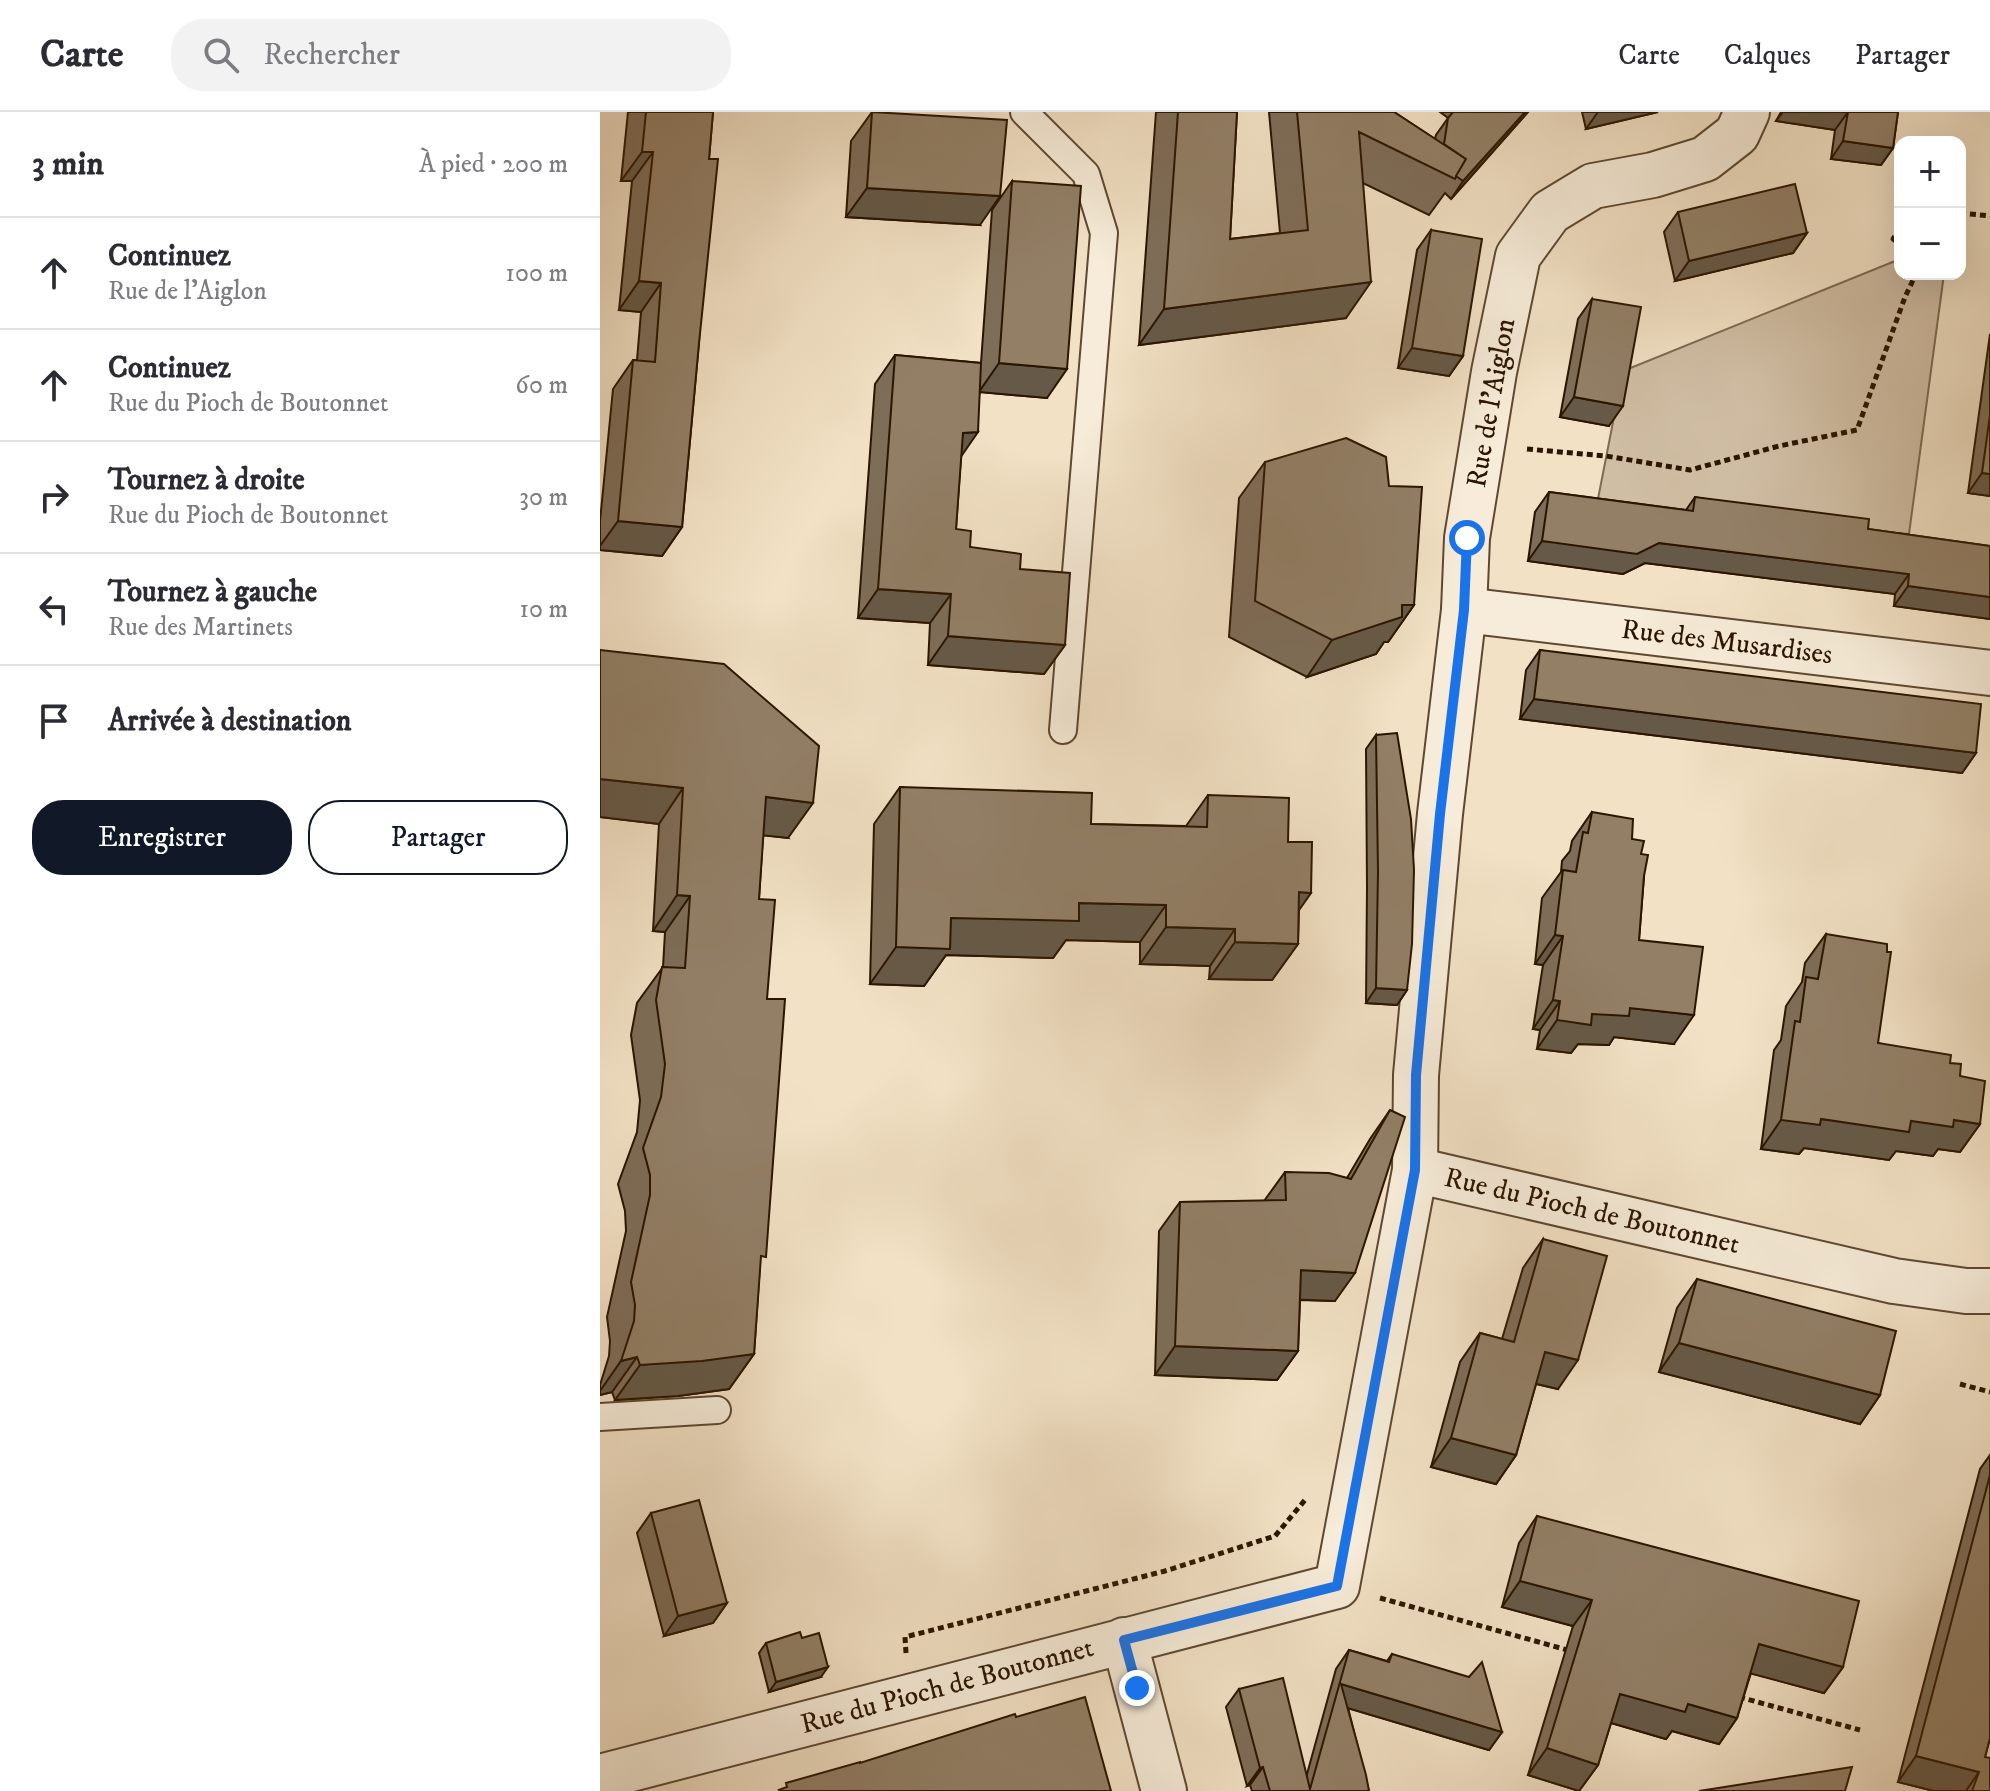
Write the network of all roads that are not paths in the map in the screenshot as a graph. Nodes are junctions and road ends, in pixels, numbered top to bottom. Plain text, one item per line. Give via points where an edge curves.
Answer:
1 (1024, 112) edge
2 (1747, 112) edge
3 (1464, 610) junction
4 (1990, 673) edge
5 (1063, 730) dead end
6 (1415, 1170) junction
7 (1990, 1291) edge
8 (717, 1410) dead end
9 (600, 1417) edge
10 (1124, 1640) junction
11 (600, 1777) edge
12 (1164, 1791) edge

1 - 5 lane via 1086,174 1104,233
2 - 3 street, Rue de l'Aiglon via 1737,134 1705,159 1593,186 1550,212 1518,256 1467,538
3 - 4 street, Rue des Musardises
3 - 6 street, Rue de l'Aiglon via 1416,1075
6 - 7 street, Rue du Pioch de Boutonnet via 1894,1281
6 - 10 street, Rue du Pioch de Boutonnet via 1337,1586
8 - 9 lane
10 - 11 street, Rue du Pioch de Boutonnet
10 - 12 street

